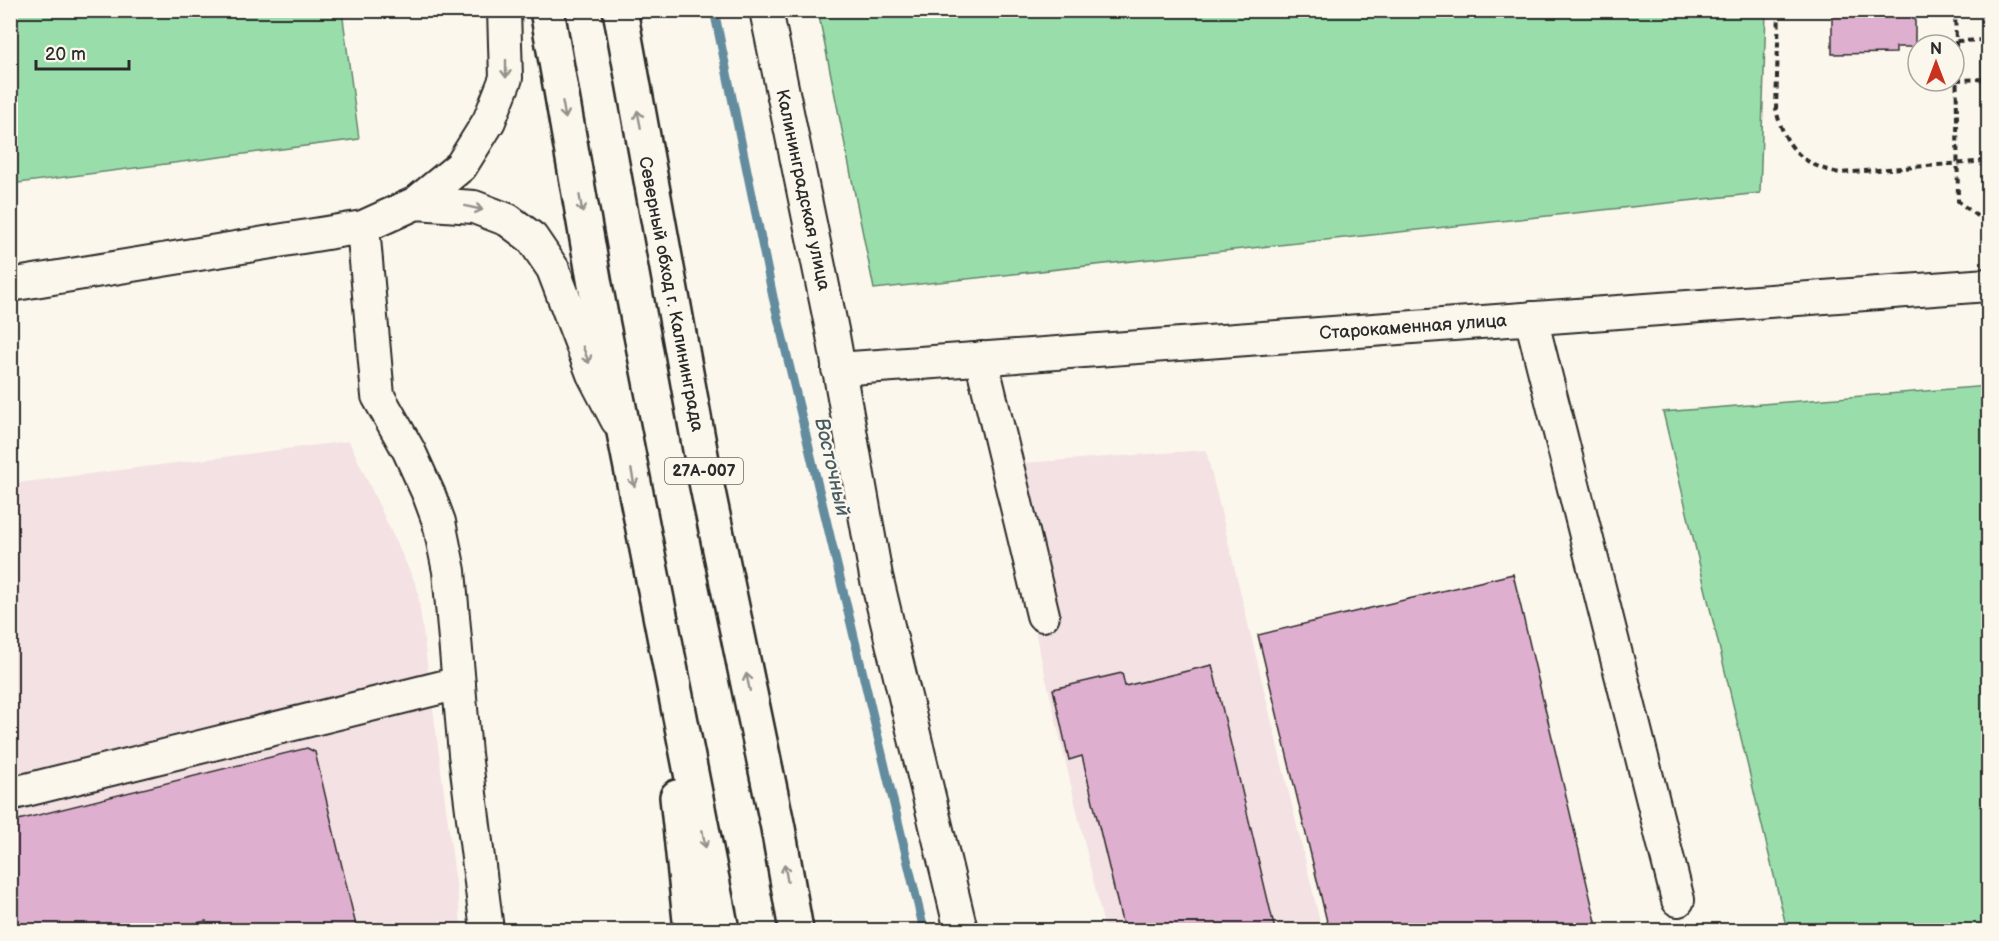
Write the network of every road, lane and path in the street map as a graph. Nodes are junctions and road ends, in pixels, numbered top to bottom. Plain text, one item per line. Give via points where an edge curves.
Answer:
1 (504, 10) edge
2 (547, 10) edge
3 (620, 10) edge
4 (766, 10) edge
5 (1779, 10) edge
6 (1955, 10) edge
7 (1956, 33) edge
8 (1989, 40) edge
9 (1966, 41) edge
10 (1989, 79) edge
11 (1966, 80) edge
12 (1956, 93) edge
13 (1989, 160) edge
14 (1958, 163) junction
15 (416, 203) junction
16 (1989, 225) edge
17 (363, 227) junction
18 (10, 285) edge
19 (1989, 285) edge
20 (1531, 318) junction
21 (981, 358) junction
22 (838, 369) junction
23 (625, 434) junction
24 (1043, 615) dead end
25 (669, 658) junction
26 (459, 683) junction
27 (10, 794) edge
28 (1678, 900) dead end
29 (487, 930) edge
30 (692, 930) edge
31 (722, 930) edge
32 (796, 930) edge
33 (961, 930) edge

1 -> 15 street via 506,78 489,121 461,166
2 -> 23 highway
32 -> 3 highway, Северный обход г. Калининграда / 27А-007 via 703,465
4 - 22 street, Калининградская улица
5 - 14 path via 1776,109 1786,140 1797,153 1824,170 1840,173
6 - 7 path
8 - 9 path
10 - 11 path
12 - 14 path
13 - 14 path
14 - 16 path via 1958,201
15 - 17 street
15 -> 23 street via 474,207 508,220 532,238 553,269 593,374
17 - 18 street
17 - 26 street via 378,396 409,451 439,522 449,571
19 - 20 street, Старокаменная улица
20 - 21 street, Старокаменная улица
20 - 28 street
21 - 22 street, Старокаменная улица
21 - 24 street
22 - 33 street, Калининградская улица via 876,576
23 -> 25 highway
25 - 30 highway via 676,795
25 -> 31 highway
26 - 27 street
26 - 29 street

